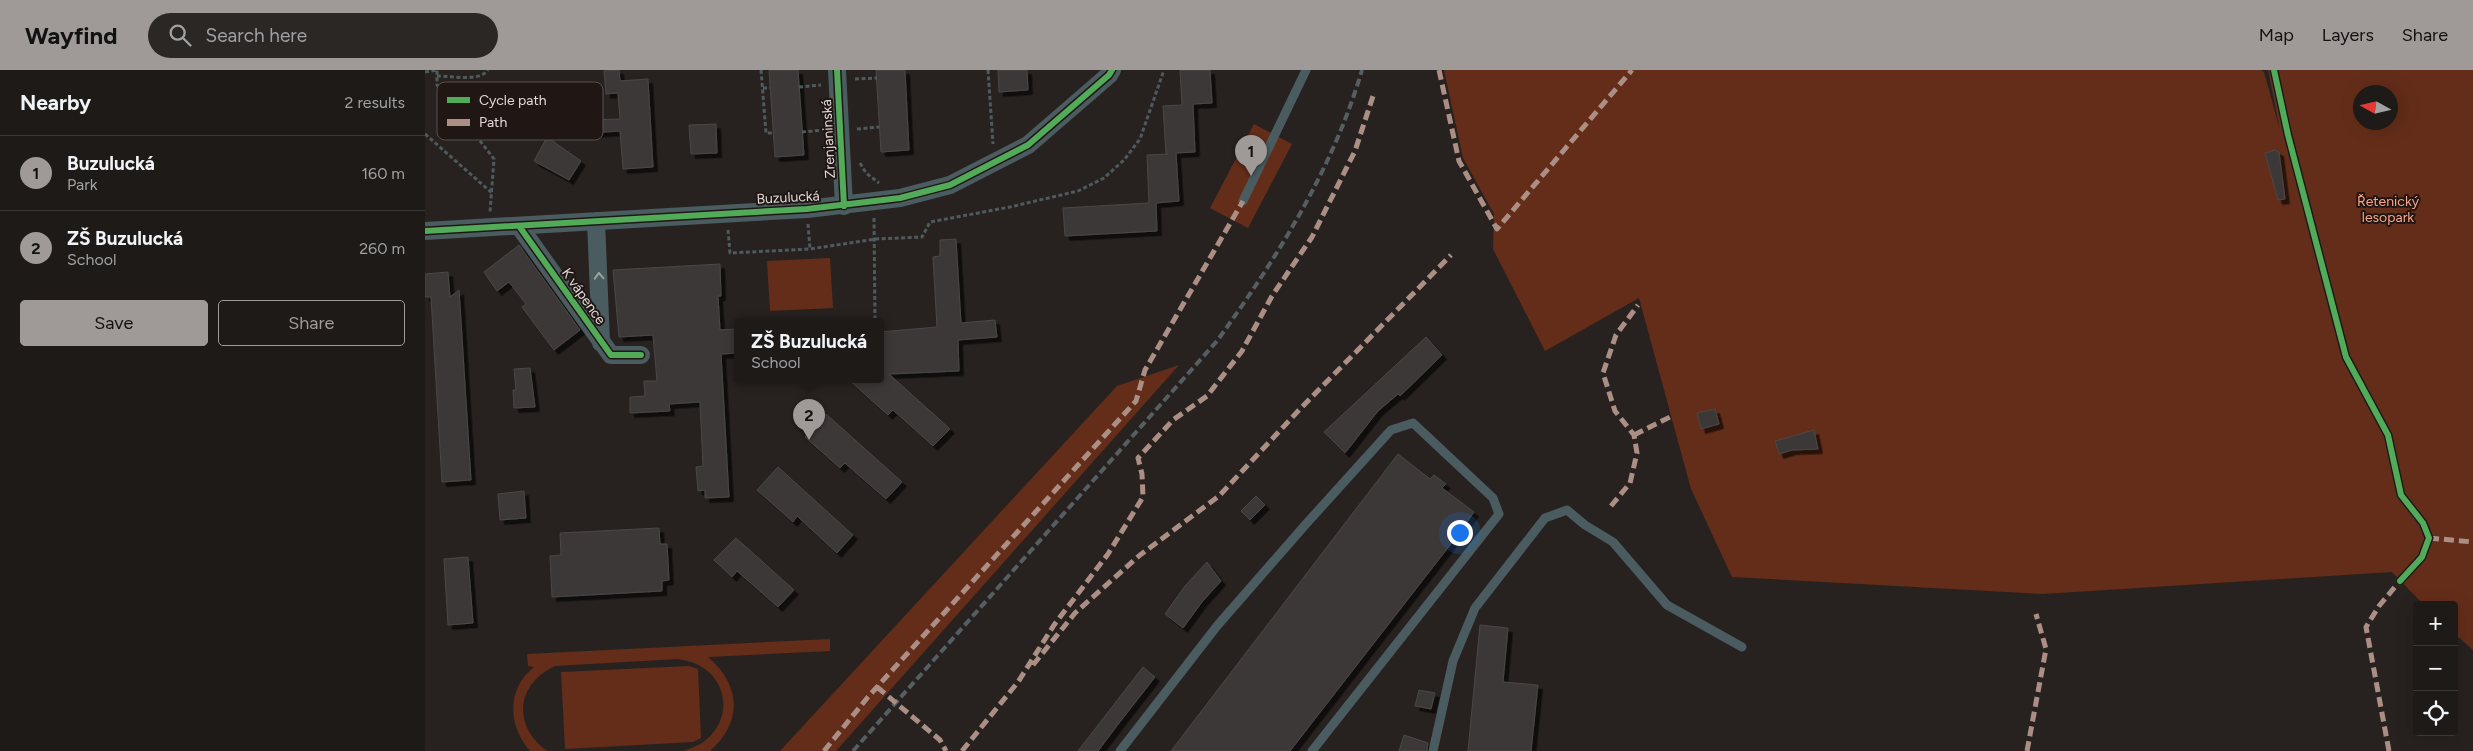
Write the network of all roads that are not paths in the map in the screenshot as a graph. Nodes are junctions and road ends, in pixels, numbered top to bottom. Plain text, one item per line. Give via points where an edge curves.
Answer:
1 (837, 70) edge
2 (1112, 70) edge
3 (1306, 70) edge
4 (2274, 70) edge
5 (1243, 200) dead end
6 (844, 206) junction
7 (596, 222) junction
8 (519, 226) junction
9 (425, 230) edge
10 (601, 343) junction
11 (641, 355) dead end
12 (2401, 581) dead end
13 (1742, 647) dead end
14 (1120, 751) edge
15 (1312, 751) edge
16 (1433, 751) edge

1 - 6 street, Zrenjaninská
2 - 6 street, Buzulucká via 1028,145 950,185 899,198
3 - 5 lane
4 - 12 lane via 2346,357 2388,435 2401,495 2423,522 2429,538 2422,557
6 - 7 street, Buzulucká
7 - 8 street, Buzulucká
10 -> 7 street
8 - 9 street, Buzulucká
8 - 10 street, K vápence
10 - 11 street, K vápence via 611,356
13 - 16 lane via 1667,605 1613,542 1585,526 1567,510 1545,518 1475,608 1453,662
14 - 15 lane via 1217,626 1306,524 1391,430 1413,423 1493,498 1499,514

